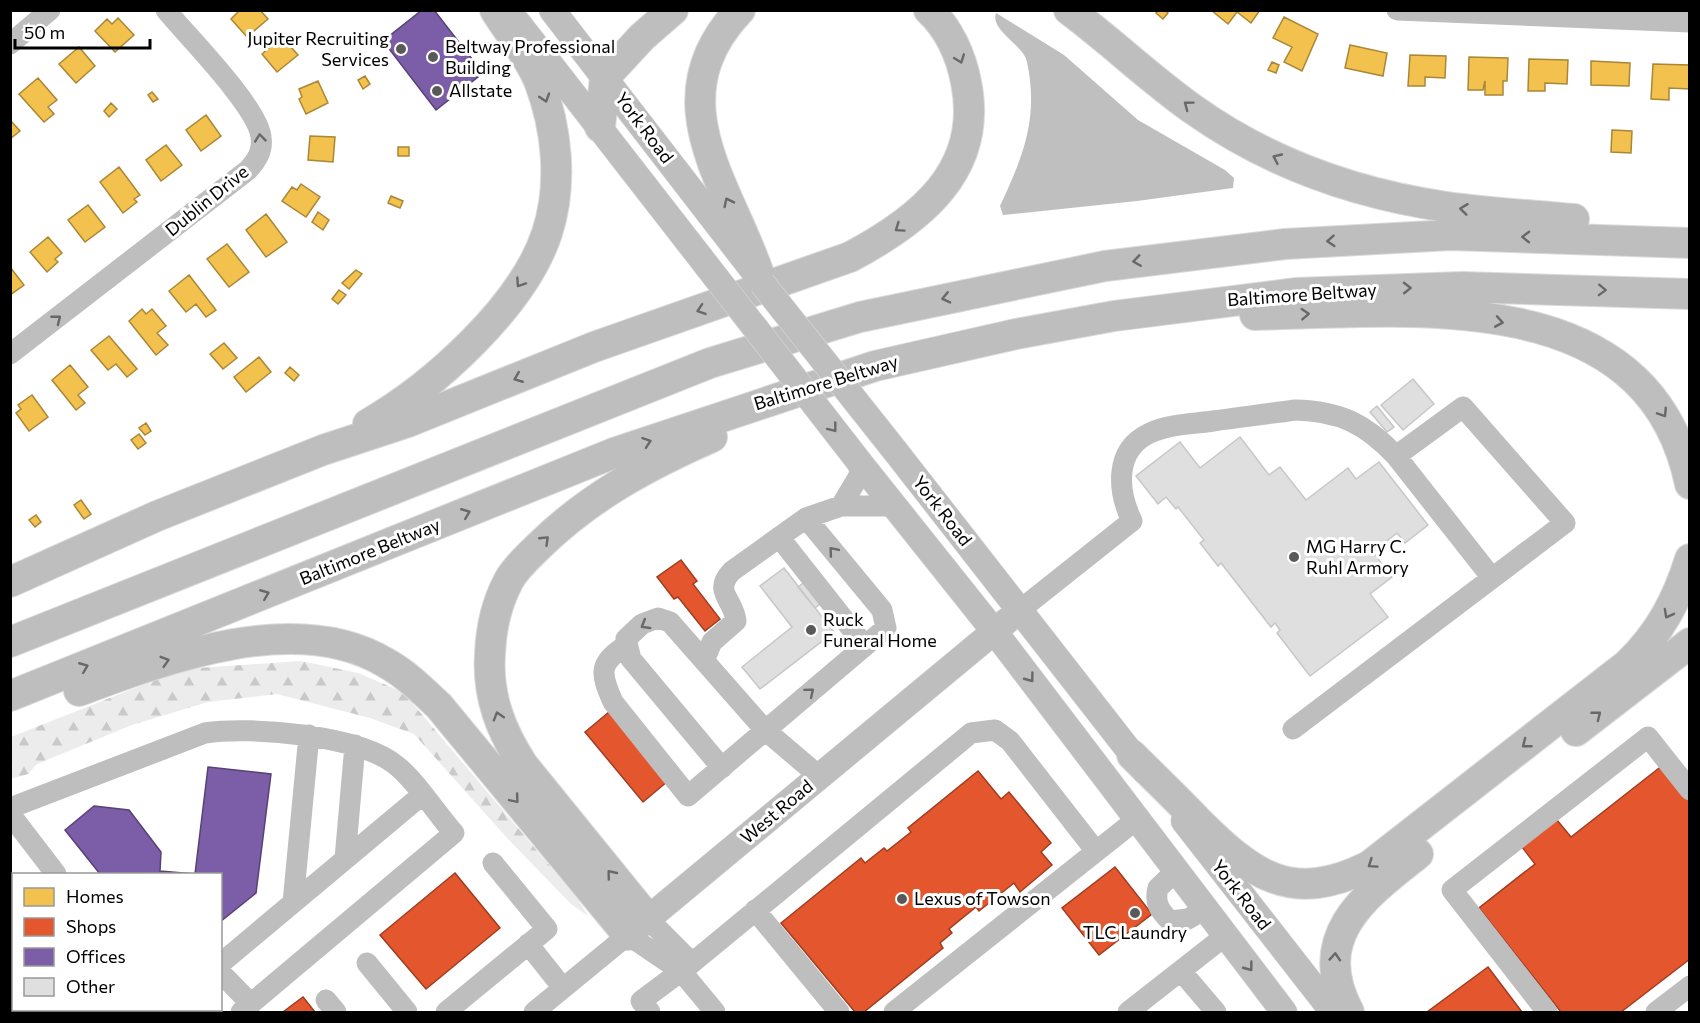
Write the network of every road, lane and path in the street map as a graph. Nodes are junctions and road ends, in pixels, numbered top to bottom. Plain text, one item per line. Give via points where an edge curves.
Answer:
1 (50, 10) edge
2 (165, 10) edge
3 (495, 10) edge
4 (509, 10) edge
5 (552, 10) edge
6 (674, 10) edge
7 (740, 10) edge
8 (929, 10) edge
9 (1069, 10) edge
10 (1397, 10) edge
11 (1689, 22) edge
12 (10, 44) edge
13 (605, 77) junction
14 (600, 127) junction
15 (1689, 232) edge
16 (1689, 243) edge
17 (752, 264) junction
18 (1689, 294) edge
19 (1016, 334) junction
20 (10, 354) edge
21 (875, 366) junction
22 (323, 450) junction
23 (1396, 456) junction
24 (860, 463) junction
25 (1689, 484) edge
26 (841, 506) junction
27 (897, 506) junction
28 (806, 518) junction
29 (779, 537) junction
30 (1689, 559) edge
31 (1492, 578) junction
32 (10, 582) edge
33 (1020, 610) junction
34 (994, 631) junction
35 (10, 642) edge
36 (1689, 643) edge
37 (627, 645) junction
38 (865, 646) junction
39 (704, 661) junction
40 (10, 696) edge
41 (10, 714) edge
42 (1293, 729) dead end
43 (765, 730) junction
44 (309, 735) junction
45 (355, 745) junction
46 (1132, 755) junction
47 (722, 768) junction
48 (819, 776) junction
49 (1689, 790) edge
50 (422, 795) junction
51 (10, 808) edge
52 (10, 814) edge
53 (1137, 819) junction
54 (1095, 850) junction
55 (345, 859) junction
56 (493, 863) dead end
57 (1176, 871) junction
58 (55, 873) edge
59 (293, 903) junction
60 (1205, 909) junction
61 (755, 910) junction
62 (1262, 921) junction
63 (638, 927) junction
64 (1225, 936) junction
65 (528, 945) junction
66 (222, 962) edge
67 (367, 963) dead end
68 (686, 967) junction
69 (1181, 971) junction
70 (222, 975) edge
71 (1689, 986) edge
72 (563, 988) junction
73 (246, 1008) edge
74 (710, 1011) edge
75 (407, 1012) edge
76 (446, 1012) edge
77 (534, 1012) edge
78 (651, 1012) edge
79 (839, 1012) edge
80 (894, 1012) edge
81 (1128, 1012) edge
82 (1216, 1012) edge
83 (1284, 1012) edge
84 (1333, 1012) edge
85 (1349, 1012) edge
86 (1547, 1012) edge
87 (1656, 1012) edge

1 - 12 street
20 -> 2 street, Dublin Drive via 248,170 258,158 261,136 252,112
3 -> 22 highway via 538,78 549,112 556,167 555,201 547,234 513,294 456,358 385,414
4 - 14 main road, York Road
5 - 13 main road, York Road
6 - 13 highway via 642,36
17 -> 7 highway via 707,154 700,120 705,67 716,40
8 -> 22 highway via 962,63 969,110 958,164 942,189 915,217 850,257 594,347 408,422
15 -> 9 highway via 1445,207 1375,193 1319,176 1237,138 1194,110
10 - 11 street
13 - 14 highway
13 - 17 main road, York Road
14 -> 24 main road, York Road, bridge
16 -> 35 highway via 1451,235 1285,244 1105,266 860,317 710,363
17 - 33 main road, York Road, bridge
19 -> 18 highway, Baltimore Beltway via 1114,316 1296,293 1462,287
19 - 21 highway, Baltimore Beltway
19 -> 25 highway via 1211,316 1376,310 1475,318 1560,333 1616,363 1655,402 1671,425 1684,456
40 -> 21 highway, Baltimore Beltway via 614,453
63 -> 21 highway via 523,765 497,718 489,662 496,608 510,578 531,554 562,523 598,496 690,447
22 - 32 highway via 157,516
23 - 31 street
23 - 31 street via 1463,407 1565,523
23 - 33 street via 1356,423 1338,414 1315,411 1295,410 1149,433 1128,454 1123,467 1122,501 1132,521
24 - 26 street via 859,476
24 - 27 main road, York Road
26 - 27 street
26 - 28 street
27 - 34 main road, York Road
28 - 29 street
38 -> 28 street via 886,628 882,610
29 - 38 street
29 - 39 street via 725,578 724,596 736,621 712,642
30 -> 46 highway via 1681,589 1666,618 1651,642 1628,664 1369,866 1348,877 1310,884 1270,877 1252,869 1231,854
31 - 42 street
33 - 34 main road, West Road
33 - 46 main road, York Road
34 - 48 main road, West Road
34 -> 53 main road, York Road
85 -> 36 highway via 1335,974 1334,954 1338,937 1359,903
39 -> 37 street via 670,622 658,618 642,624 626,639
37 - 47 street via 631,659
37 - 47 street via 609,656 605,664 613,702 688,796
43 -> 38 street
39 - 43 street
41 -> 63 highway via 131,672 219,648 293,638 360,650 408,677 439,706
43 - 47 street
43 - 48 street
44 - 45 street
44 - 51 street via 227,729 205,733
44 - 59 street
45 - 50 street via 397,765
45 - 55 street
46 - 62 main road, York Road
48 - 63 main road, West Road
49 - 86 street via 1648,737 1452,890
50 - 55 street
50 - 73 street via 454,833
52 - 58 street
53 - 54 street
53 - 57 main road, York Road
53 - 62 main road via 1154,818 1170,826 1226,896
54 - 61 street via 1010,741 995,730 971,733
54 - 80 street
55 - 59 street
56 - 65 street via 547,929
57 - 60 main road, York Road
57 - 60 street via 1155,896 1164,915 1170,921 1178,921
59 - 66 street
60 - 64 main road, York Road
61 - 68 street
61 - 79 street
62 - 84 main road, York Road
63 - 68 street
63 - 72 street, West Road
64 - 69 street
64 -> 83 main road, York Road
65 - 72 street
65 - 76 street
67 - 75 street
68 - 74 street
68 - 78 street via 641,1001
69 - 81 street
69 - 82 street
70 - 73 street
71 - 87 street
72 - 77 street, West Road

